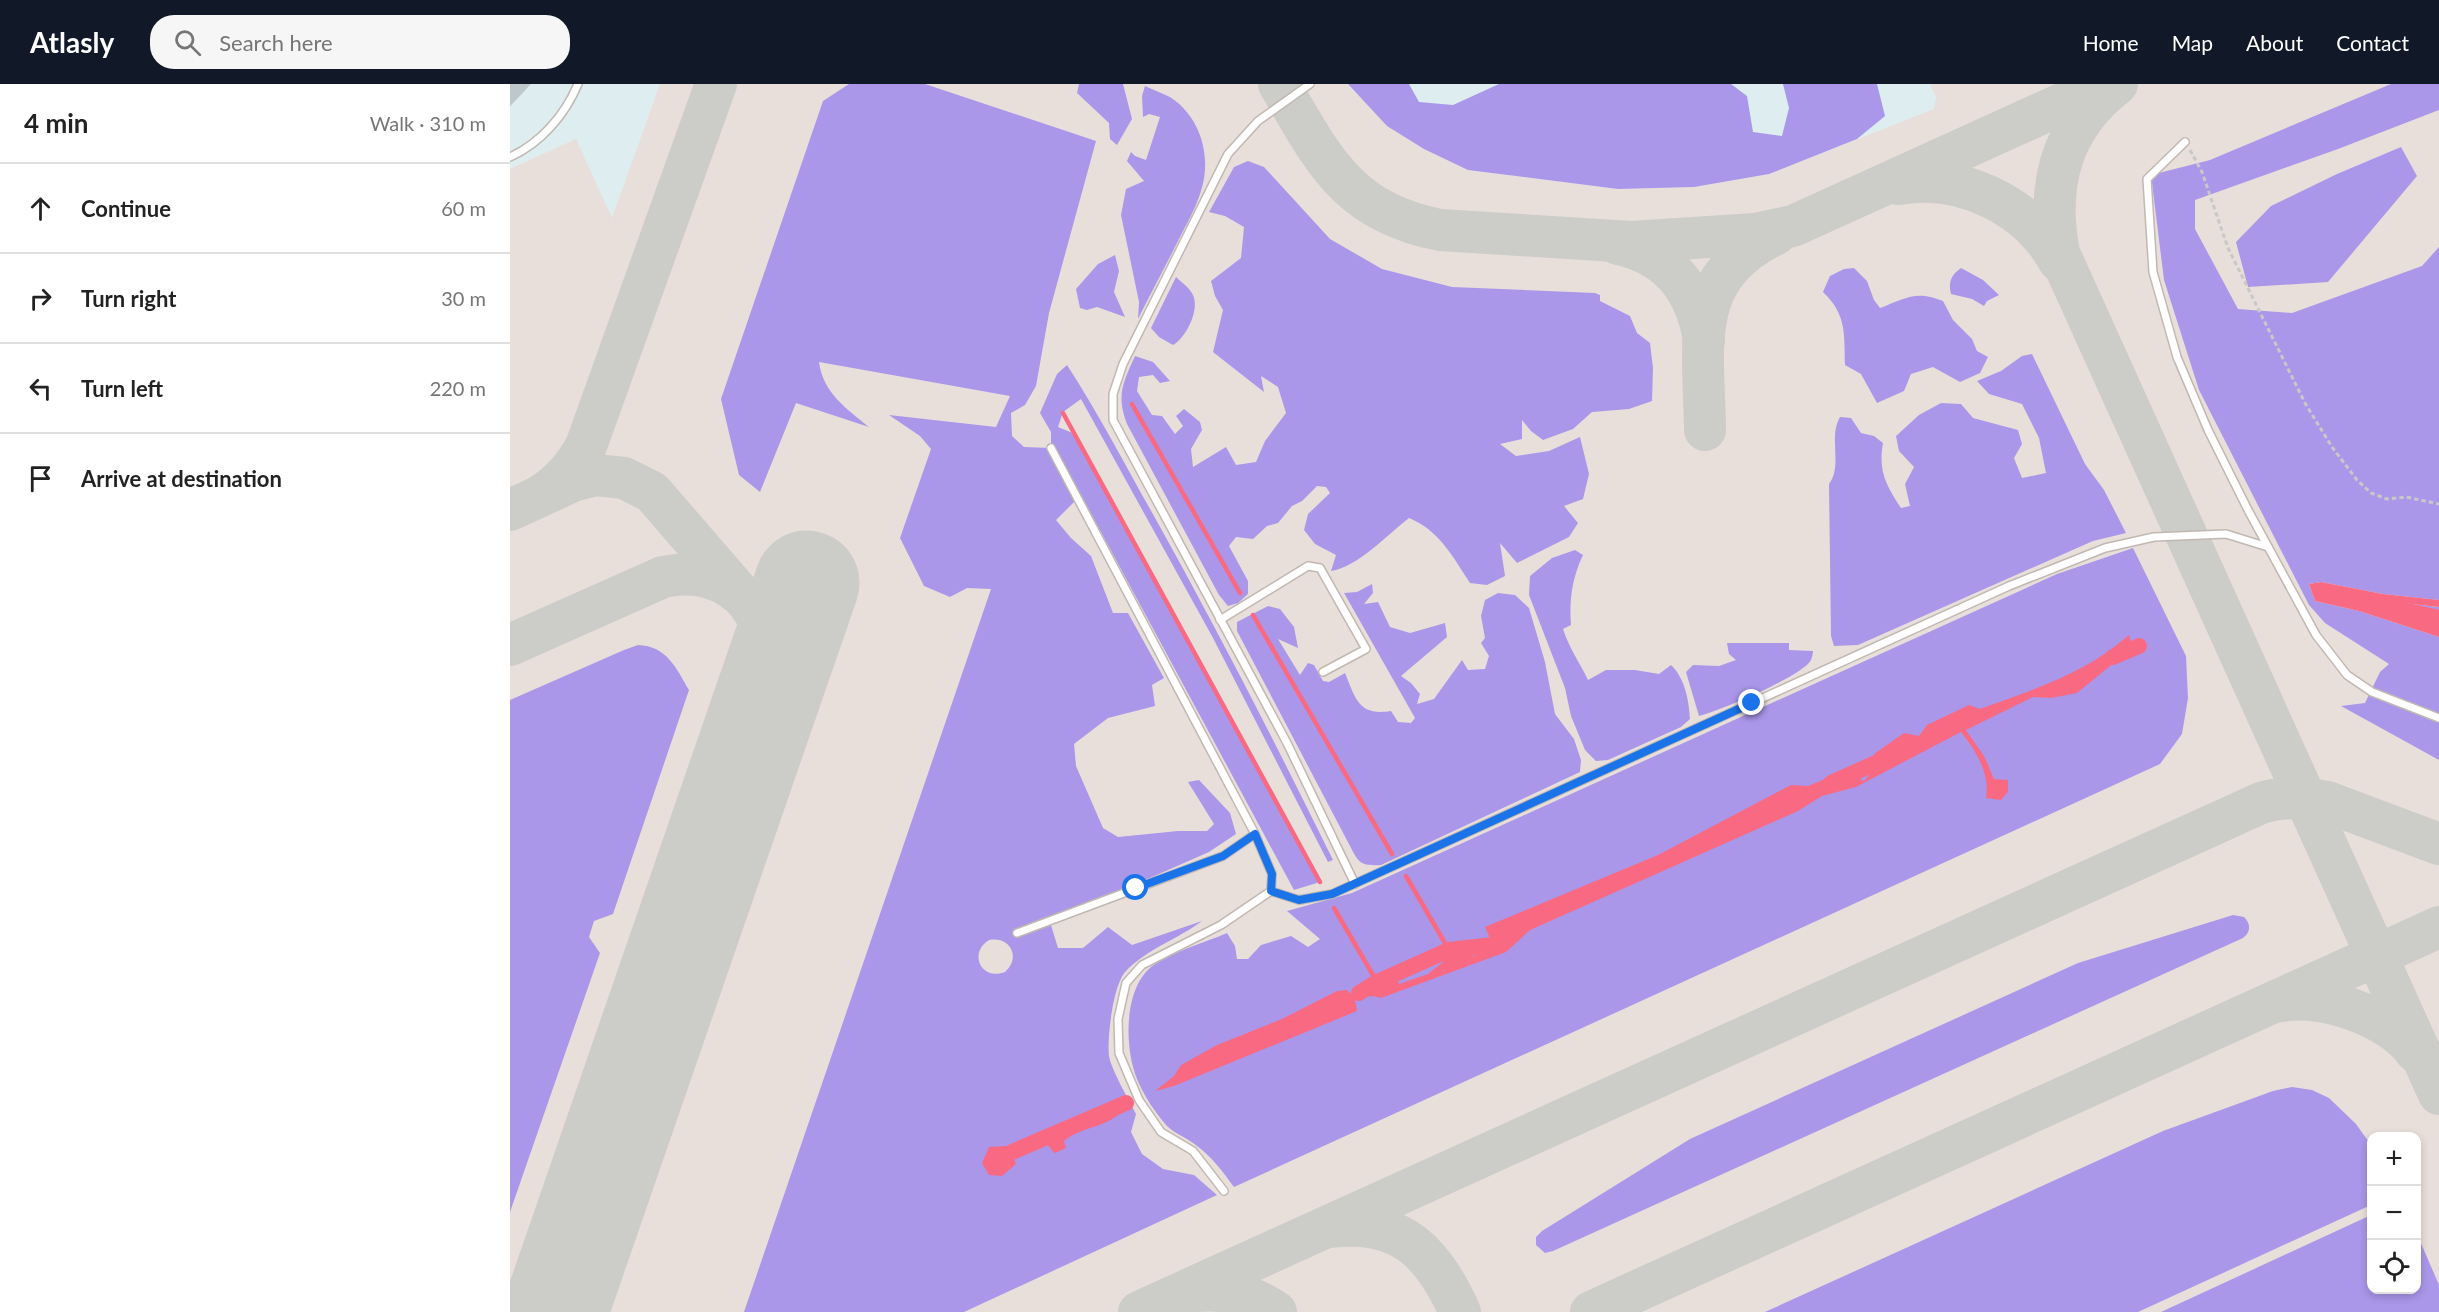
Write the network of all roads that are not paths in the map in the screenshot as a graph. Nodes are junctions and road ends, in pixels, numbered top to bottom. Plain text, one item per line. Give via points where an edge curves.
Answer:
1 (578, 84) edge
2 (1310, 84) edge
3 (2185, 142) road end
4 (510, 157) edge
5 (1051, 448) dead end
6 (2268, 547) junction
7 (1220, 620) junction
8 (1323, 672) dead end
9 (2439, 718) edge
10 (1255, 834) junction
11 (1355, 884) junction
12 (1271, 891) junction
13 (1017, 933) dead end
14 (1224, 1191) dead end

1 - 4 lane via 549,128 534,143
2 - 7 lane via 1258,121 1228,154 1123,364 1113,394 1113,420
3 - 6 lane via 2147,179 2153,272 2177,357 2208,430
5 - 10 lane
6 - 9 lane via 2316,635 2347,675 2372,692
6 - 11 lane via 2226,534 2154,537 2105,548 2009,586
7 - 8 lane via 1308,566 1320,568 1366,649
7 - 11 lane via 1287,743
10 - 12 lane via 1272,874
10 - 13 lane via 1223,856
11 - 12 lane via 1332,894 1299,900
12 - 14 lane via 1221,925 1142,965 1126,983 1118,1019 1119,1053 1139,1100 1161,1132 1193,1151

